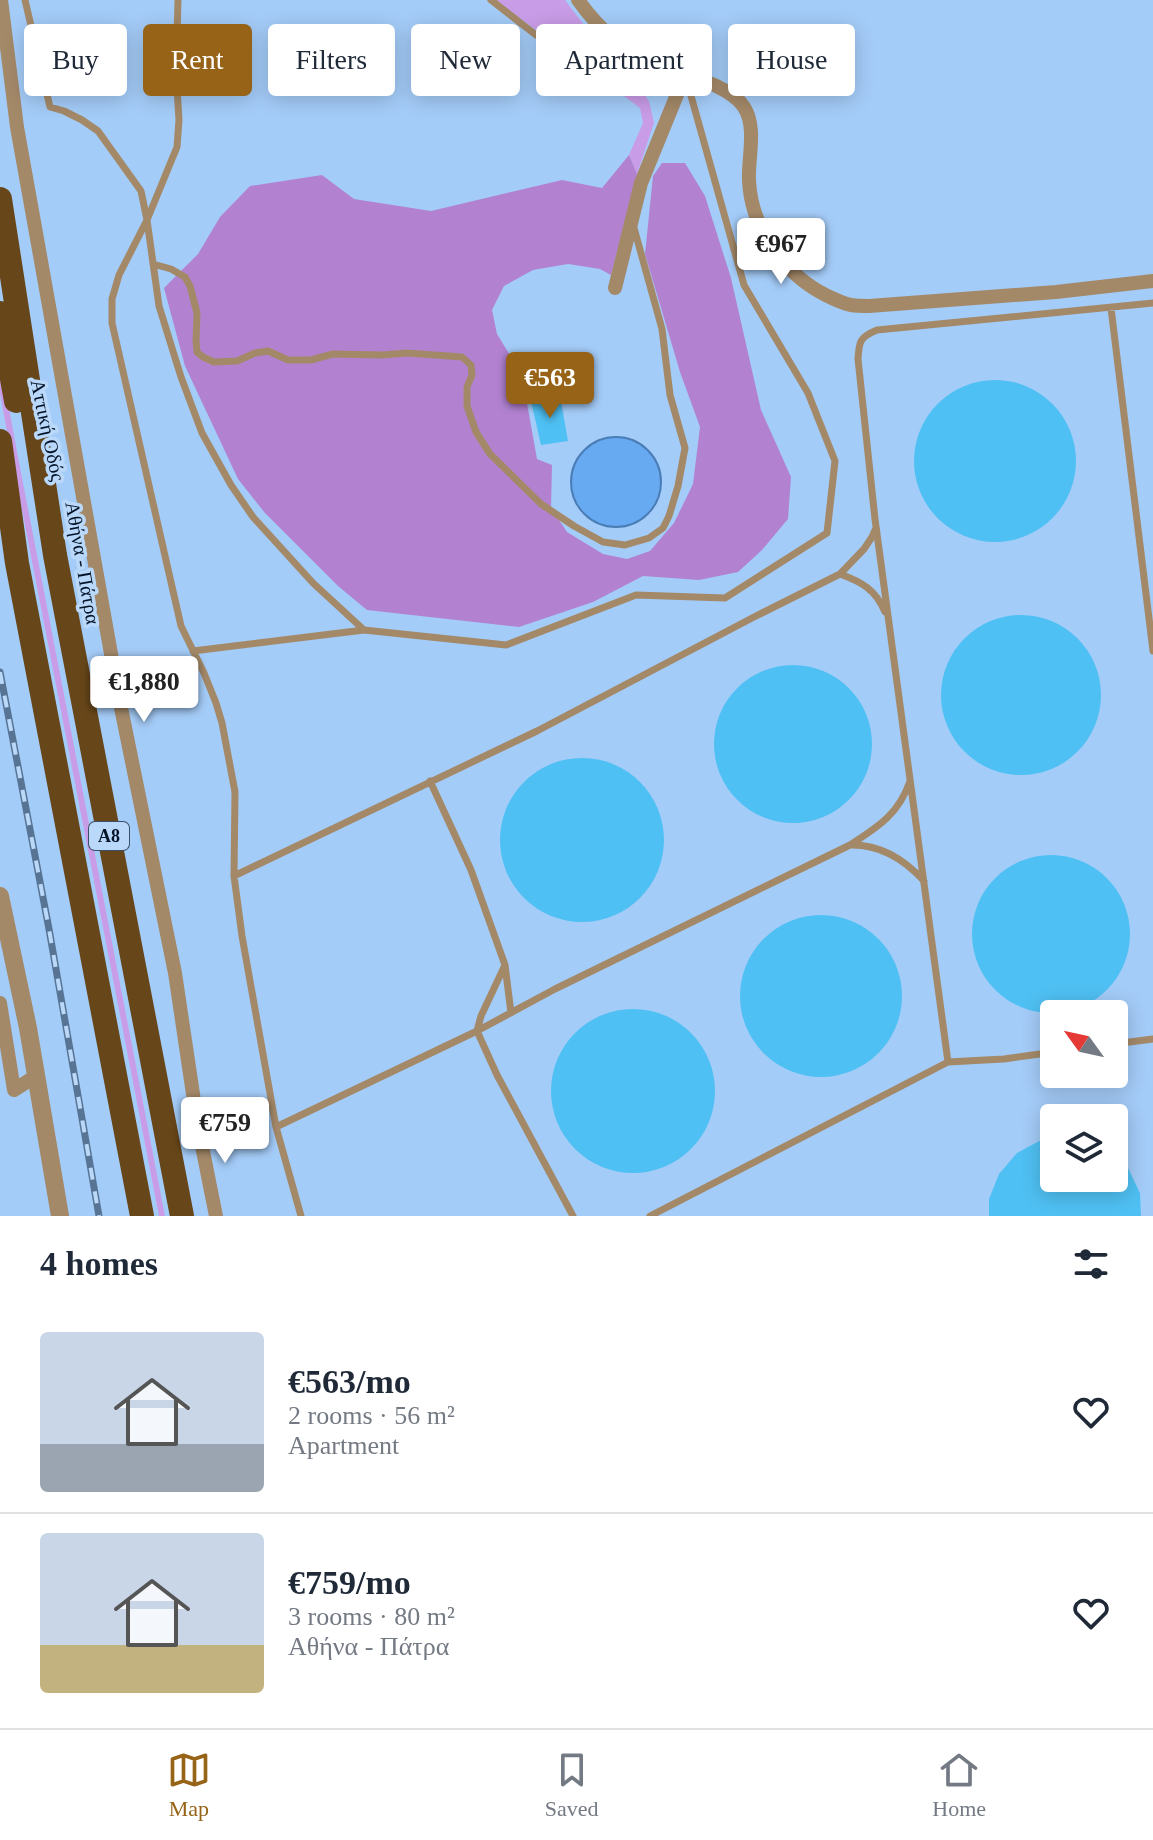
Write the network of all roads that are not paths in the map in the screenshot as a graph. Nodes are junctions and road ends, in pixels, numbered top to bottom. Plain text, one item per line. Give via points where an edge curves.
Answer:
1 (1, 0) edge
2 (25, 0) edge
3 (178, 0) edge
4 (491, 0) edge
5 (578, 0) edge
6 (598, 24) edge
7 (536, 35) dead end
8 (712, 84) edge
9 (676, 96) edge
10 (691, 96) edge
11 (0, 199) edge
12 (147, 220) junction
13 (632, 220) junction
14 (153, 264) junction
15 (1153, 281) edge
16 (615, 288) dead end
17 (1153, 303) edge
18 (1111, 308) junction
19 (0, 313) edge
20 (0, 441) edge
21 (0, 504) edge
22 (876, 526) junction
23 (55, 555) junction
24 (17, 563) junction
25 (840, 574) junction
26 (889, 619) junction
27 (364, 630) junction
28 (193, 651) junction
29 (1153, 651) edge
30 (911, 777) junction
31 (430, 781) junction
32 (850, 845) junction
33 (234, 876) junction
34 (925, 881) junction
35 (0, 896) edge
36 (505, 965) junction
37 (0, 1003) edge
38 (511, 1013) junction
39 (477, 1031) junction
40 (1153, 1039) edge
41 (1128, 1042) edge
42 (1040, 1054) edge
43 (948, 1062) junction
44 (36, 1076) junction
45 (276, 1127) junction
46 (60, 1216) edge
47 (142, 1216) edge
48 (182, 1216) edge
49 (216, 1216) edge
50 (301, 1216) edge
51 (573, 1216) edge
52 (650, 1216) edge

1 - 49 street via 17,127
2 - 12 lane via 50,107 98,131 141,191
3 - 12 lane via 177,147
4 - 7 lane
5 - 6 street
8 - 15 street via 738,98 747,111 749,177 758,221 786,265 821,294 869,306
9 - 13 street via 641,183
10 - 27 lane via 744,285 808,393 835,461 827,533 725,598 636,595 506,645
11 - 23 highway, Αθήνα - Πάτρα / Α8
12 - 14 lane
12 - 28 lane via 119,275 112,323 181,626
13 - 14 lane via 662,329 670,395 685,448 663,528 625,545 603,542 541,504 490,454 467,406 471,365 462,357 348,353 288,360 268,351 214,362 197,352 197,313 185,277
13 - 16 street
14 - 27 lane via 159,306 181,377 202,433 231,485 303,572
17 - 18 lane
18 - 22 lane via 865,335 858,359
18 - 29 lane
19 - 23 highway, Αττική Οδός via 25,451
20 - 24 highway, Α8
21 - 24 highway
22 - 25 lane via 864,549
22 - 26 lane
23 - 48 highway, Αθήνα - Πάτρα / Α8
24 - 47 highway, Α8
25 - 26 lane via 874,592
25 - 31 lane
26 - 30 lane
27 - 28 lane
28 - 33 lane via 216,703 235,792
30 - 32 lane via 897,809
30 - 34 lane
31 - 33 lane
31 - 36 lane via 471,870
32 - 34 lane via 901,859
32 - 38 lane
33 - 45 lane
34 - 43 lane
35 - 44 street
36 - 38 lane
36 - 39 lane
37 - 44 street via 14,1090
38 - 39 lane
39 - 45 lane
39 - 51 lane
40 - 41 lane
42 - 43 lane
43 - 52 lane
44 - 46 street
45 - 50 lane

